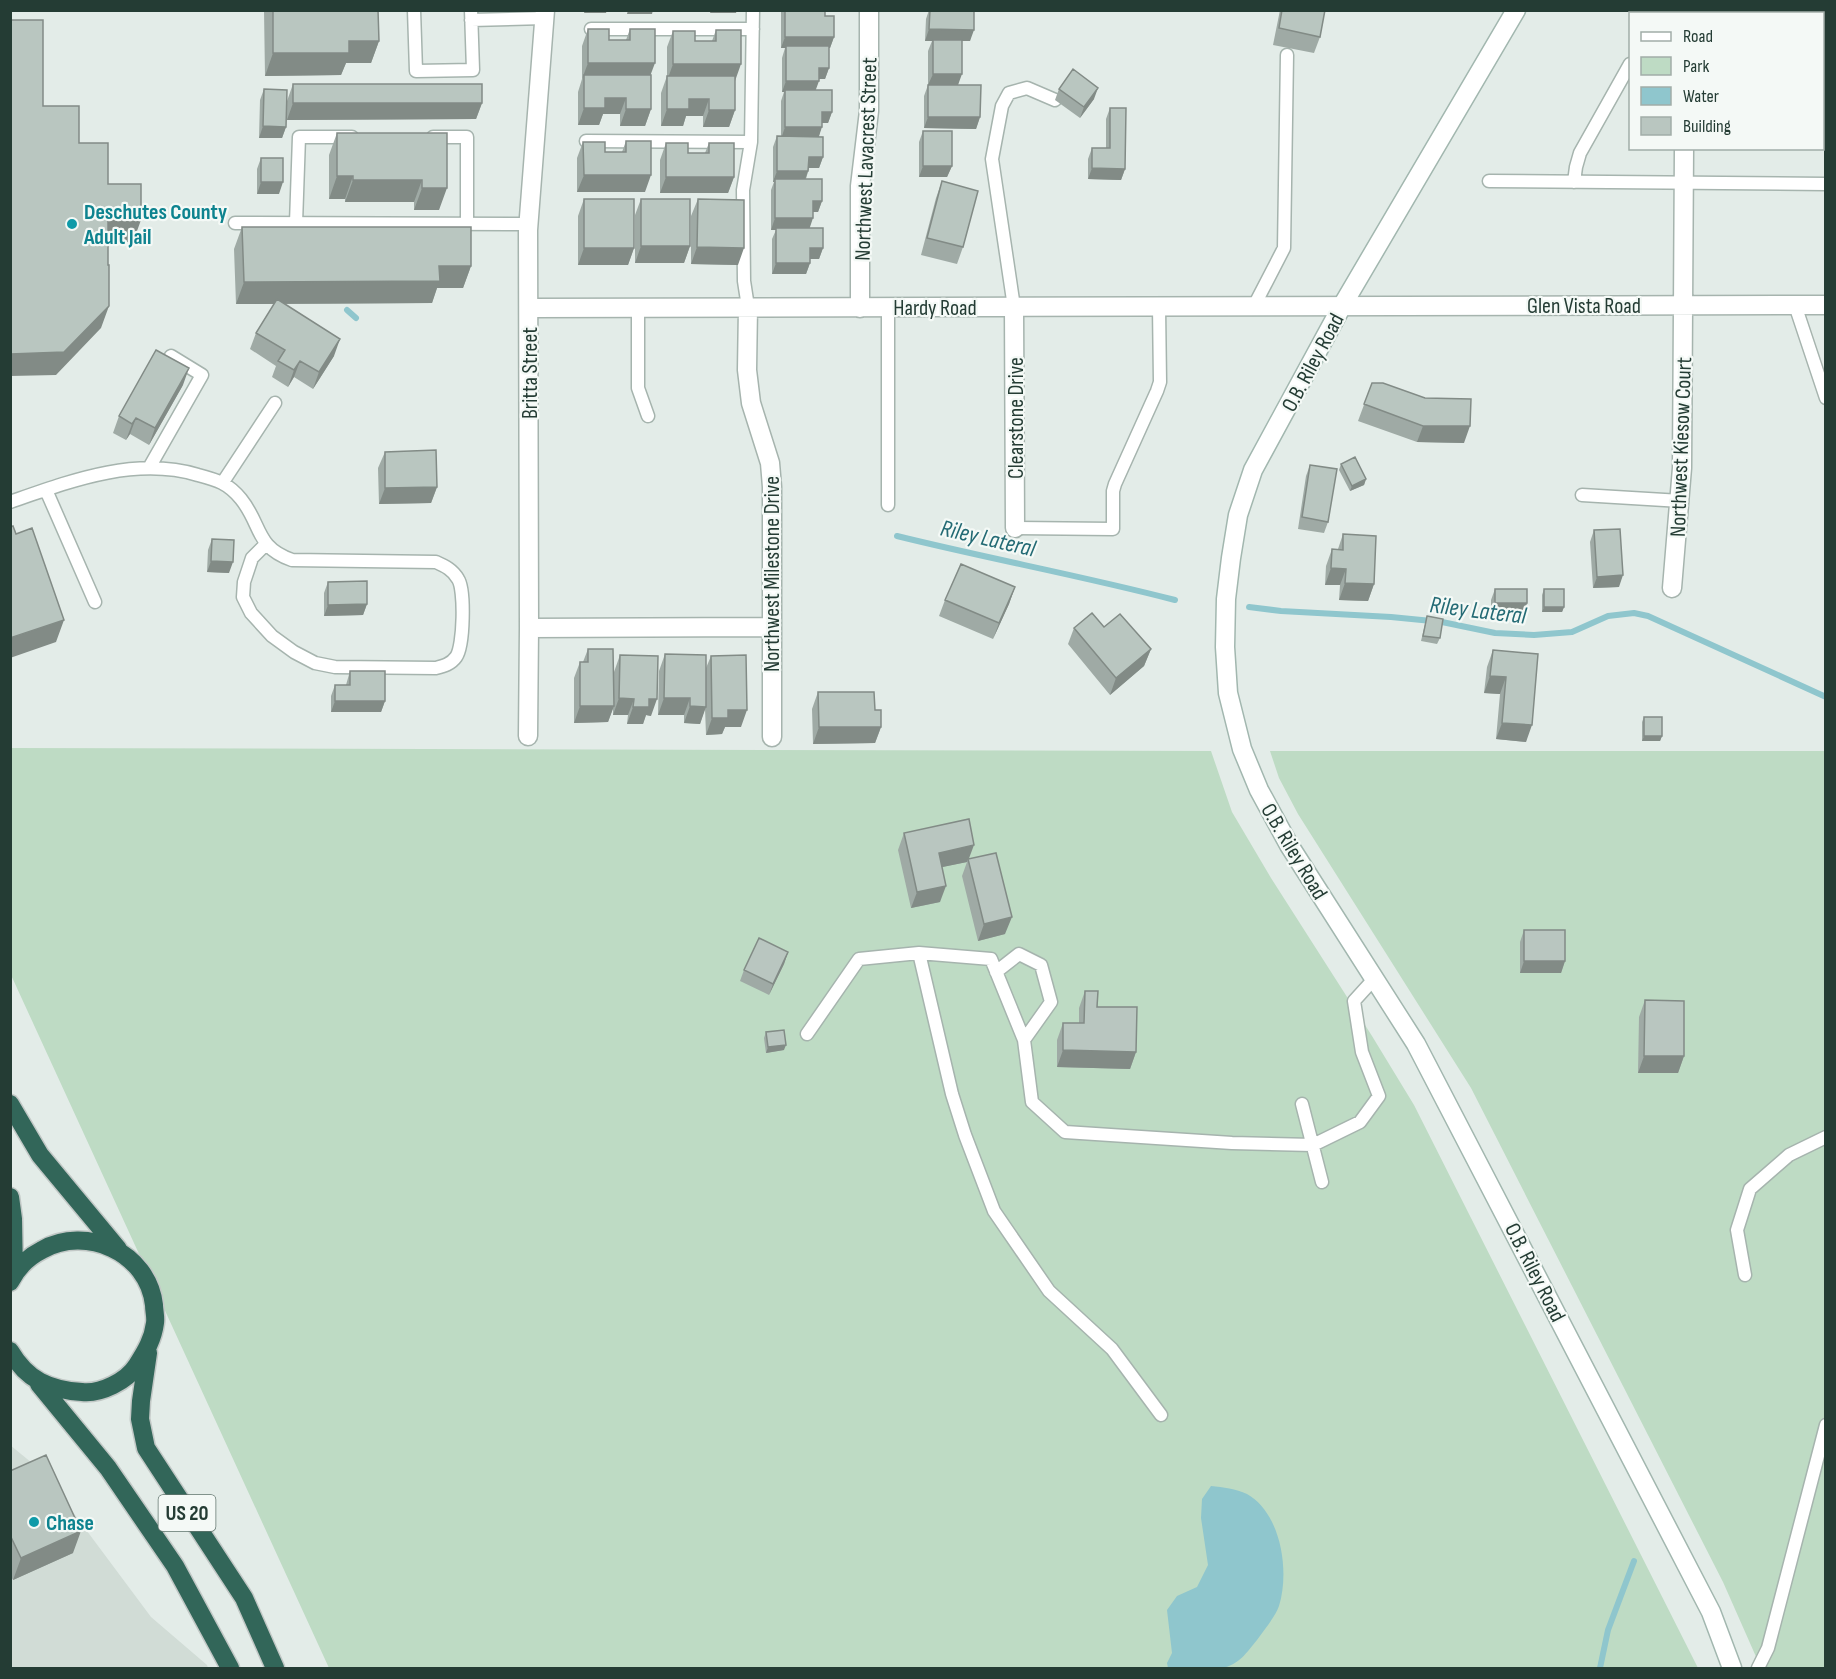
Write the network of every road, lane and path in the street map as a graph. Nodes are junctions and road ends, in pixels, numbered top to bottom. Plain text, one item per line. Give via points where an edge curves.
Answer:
1 (414, 10) edge
2 (753, 10) edge
3 (869, 10) edge
4 (1516, 10) edge
5 (545, 14) edge
6 (471, 15) edge
7 (591, 29) edge
8 (753, 29) junction
9 (1287, 55) dead end
10 (1629, 66) edge
11 (1055, 100) dead end
12 (359, 137) edge
13 (419, 137) edge
14 (586, 141) edge
15 (751, 142) junction
16 (1684, 150) edge
17 (1489, 181) dead end
18 (1574, 182) junction
19 (1684, 183) junction
20 (1826, 184) edge
21 (235, 223) dead end
22 (296, 223) junction
23 (467, 224) junction
24 (528, 224) junction
25 (1683, 305) junction
26 (1795, 305) junction
27 (1826, 305) edge
28 (1254, 306) junction
29 (1342, 306) junction
30 (748, 307) junction
31 (888, 307) junction
32 (1014, 307) junction
33 (1159, 307) junction
34 (529, 308) junction
35 (860, 308) junction
36 (638, 309) junction
37 (171, 356) edge
38 (1826, 398) edge
39 (275, 403) dead end
40 (648, 416) dead end
41 (149, 468) junction
42 (223, 482) junction
43 (46, 490) junction
44 (1582, 495) dead end
45 (1681, 501) junction
46 (10, 502) edge
47 (888, 505) dead end
48 (1015, 528) joint
49 (266, 544) junction
50 (1672, 588) dead end
51 (94, 602) dead end
52 (772, 627) junction
53 (529, 628) junction
54 (528, 736) dead end
55 (772, 737) dead end
56 (919, 953) junction
57 (996, 972) junction
58 (1374, 978) junction
59 (807, 1034) dead end
60 (1024, 1040) junction
61 (10, 1104) edge
62 (1302, 1104) dead end
63 (1826, 1137) edge
64 (1313, 1145) junction
65 (1322, 1182) dead end
66 (10, 1197) edge
67 (121, 1253) junction
68 (1745, 1275) dead end
69 (12, 1278) edge
70 (149, 1347) junction
71 (13, 1360) edge
72 (36, 1381) junction
73 (1161, 1415) dead end
74 (1826, 1425) edge
75 (230, 1668) edge
76 (275, 1668) edge
77 (1732, 1668) edge
78 (1758, 1668) edge

1 - 6 lane via 416,71 473,70
2 - 8 lane
3 - 35 street, Northwest Lavacrest Street via 868,111 860,186
4 - 29 street, O.B. Riley Road
5 - 6 lane
5 - 24 street, Britta Street
7 - 8 lane
8 - 15 lane
9 - 28 lane via 1284,248
10 - 18 lane via 1580,153
11 - 32 lane via 1027,88 1009,93 1002,106 992,159
12 - 22 lane via 299,137
13 - 23 lane via 467,136
14 - 15 lane
15 - 30 lane via 743,190
16 - 19 street, Northwest Kiesow Court
17 - 18 lane
18 - 19 lane
19 - 20 lane
19 - 25 street, Northwest Kiesow Court
21 - 22 lane
22 - 23 lane
23 - 24 lane
24 - 34 street, Britta Street
25 - 26 street, Glen Vista Road
25 - 29 street, Glen Vista Road
25 - 45 street, Northwest Kiesow Court
26 - 27 street, Glen Vista Road
26 - 38 lane
28 - 29 street, Hardy Road
28 - 33 street, Hardy Road
29 - 58 street, O.B. Riley Road via 1253,470 1238,515 1231,558 1225,647 1228,693 1242,749 1259,790 1289,845
30 - 35 street, Hardy Road
30 - 36 street, Hardy Road
30 - 52 street, Northwest Milestone Drive via 751,403 770,463 772,487
31 - 32 street, Hardy Road
31 - 35 street, Hardy Road
31 - 47 lane
32 - 33 street, Hardy Road
32 - 48 street, Clearstone Drive
33 - 48 lane via 1160,382 1115,484 1113,529
34 - 36 street, Hardy Road
34 - 53 street, Britta Street
36 - 40 lane via 638,388
37 - 41 lane via 202,375
39 - 42 lane
41 - 42 lane via 187,472
41 - 43 lane via 96,474
42 - 49 lane via 242,500
43 - 46 lane
43 - 51 lane
44 - 45 lane
45 - 50 street, Northwest Kiesow Court
49 - 49 lane via 277,555 292,560 436,562 450,569 463,588 461,646 456,657 436,668 335,667 315,663 294,652 258,621 243,597 252,558
52 - 53 street
52 - 55 street, Northwest Milestone Drive
53 - 54 street, Britta Street
56 - 57 lane via 991,959
56 - 59 lane via 859,959
56 - 73 lane via 952,1094 994,1211 1049,1291 1112,1349
57 - 60 lane
57 - 60 lane via 1019,954 1041,965 1051,1002
58 - 64 lane via 1354,1001 1362,1052 1379,1096 1360,1122
58 - 77 street, O.B. Riley Road via 1416,1044 1503,1209 1711,1612
60 - 64 lane via 1032,1102 1065,1132
61 - 67 highway via 40,1155
62 - 64 lane
63 - 68 lane via 1789,1155 1750,1189 1737,1230
64 - 65 lane
66 - 69 highway
67 - 69 highway via 99,1242 75,1240 52,1244 31,1256
67 - 70 highway via 141,1271 153,1295 155,1321
70 - 72 highway via 134,1369 113,1385 87,1393 61,1391
70 - 76 highway, US 20 via 140,1419 146,1448 244,1598
71 - 72 highway
72 - 75 highway, US 20 via 108,1468 175,1566
74 - 78 lane via 1768,1648

